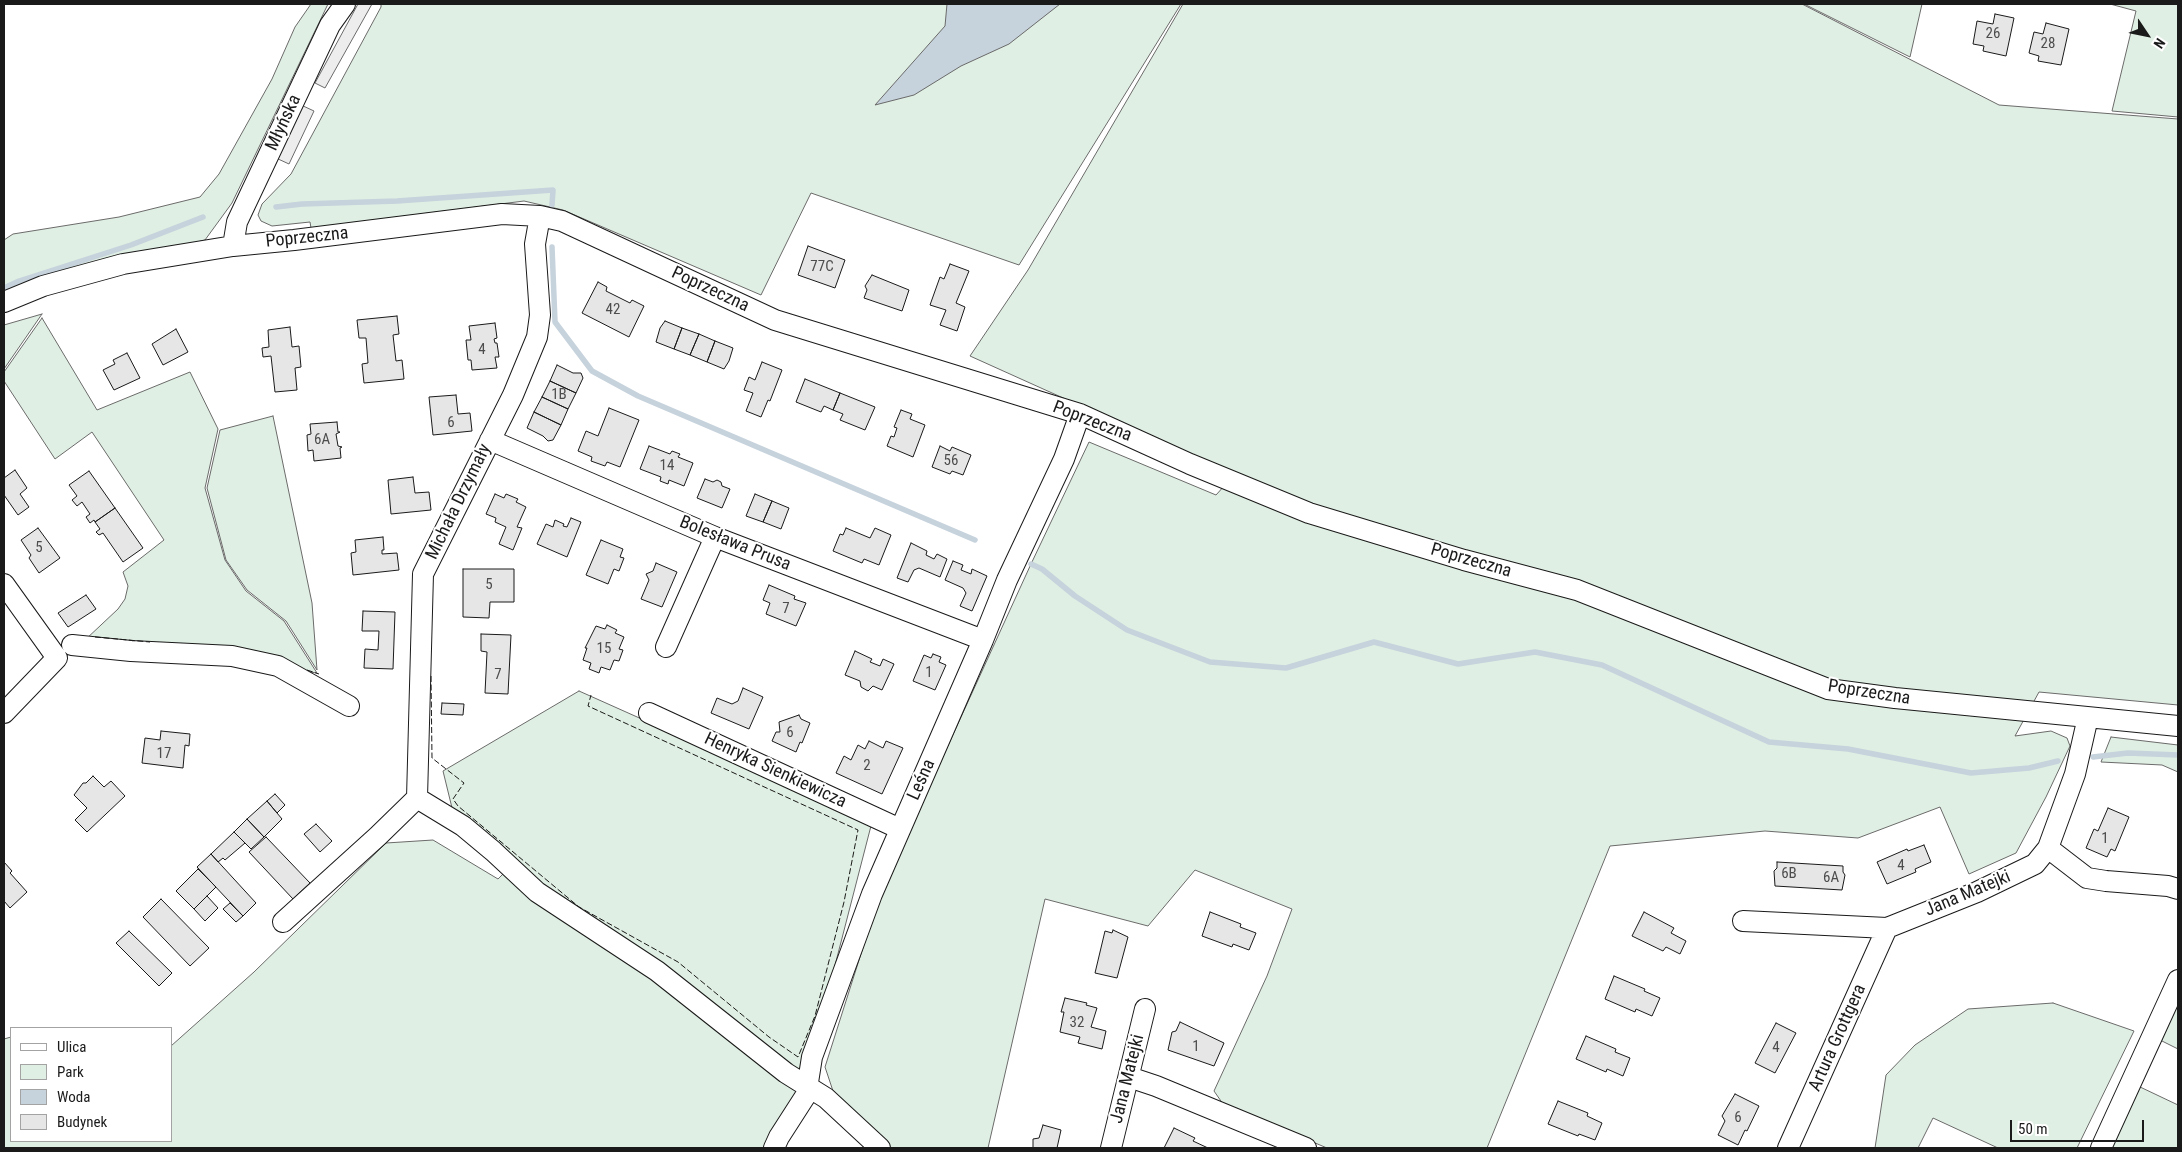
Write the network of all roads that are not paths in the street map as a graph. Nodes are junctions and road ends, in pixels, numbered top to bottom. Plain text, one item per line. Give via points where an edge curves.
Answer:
1 (345, 4) edge
2 (540, 216) junction
3 (233, 246) junction
4 (4, 302) edge
5 (1080, 414) junction
6 (490, 440) junction
7 (715, 537) junction
8 (4, 584) edge
9 (983, 640) junction
10 (72, 645) dead end
11 (666, 647) dead end
12 (349, 706) dead end
13 (4, 713) edge
14 (649, 713) dead end
15 (2088, 717) junction
16 (2178, 726) edge
17 (417, 798) junction
18 (900, 829) junction
19 (2048, 848) junction
20 (2178, 889) edge
21 (1743, 921) dead end
22 (283, 922) dead end
23 (1887, 928) junction
24 (2178, 980) edge
25 (1145, 1009) dead end
26 (1129, 1077) junction
27 (808, 1087) junction
28 (774, 1148) edge
29 (880, 1148) edge
30 (1110, 1148) edge
31 (1306, 1148) edge
32 (1788, 1148) edge
33 (2100, 1148) edge

1 - 3 street, Młyńska via 330,26 237,222
2 - 3 street, Poprzeczna via 502,214
2 - 5 street, Poprzeczna via 562,221 775,320
2 - 6 street, Michała Drzymały via 534,244 540,315 537,337
3 - 4 street, Poprzeczna via 123,264 43,286
5 - 9 street, Leśna via 1064,459 1007,580
5 - 15 street, Poprzeczna via 1309,513 1577,590 1828,689
6 - 7 street, Bolesława Prusa
6 - 17 street, Michała Drzymały via 424,574
7 - 9 street, Bolesława Prusa
7 - 11 street
8 - 13 street via 57,658
9 - 18 street, Leśna
10 - 12 street via 241,658 278,666
14 - 18 street, Henryka Sienkiewicza
15 - 16 street, Poprzeczna
15 - 19 street, Jana Matejki via 2075,774
17 - 22 street
17 - 27 street via 463,826 537,892 657,971
18 - 27 street, Leśna via 872,894 812,1057
19 - 20 street via 2086,878
19 - 23 street, Jana Matejki via 2035,864 1977,892
21 - 23 street, Jana Matejki
23 - 32 street, Artura Grottgera
24 - 33 street
25 - 26 street, Jana Matejki
26 - 30 street, Jana Matejki
26 - 31 street
27 - 28 street, Leśna
27 - 29 street via 826,1098

